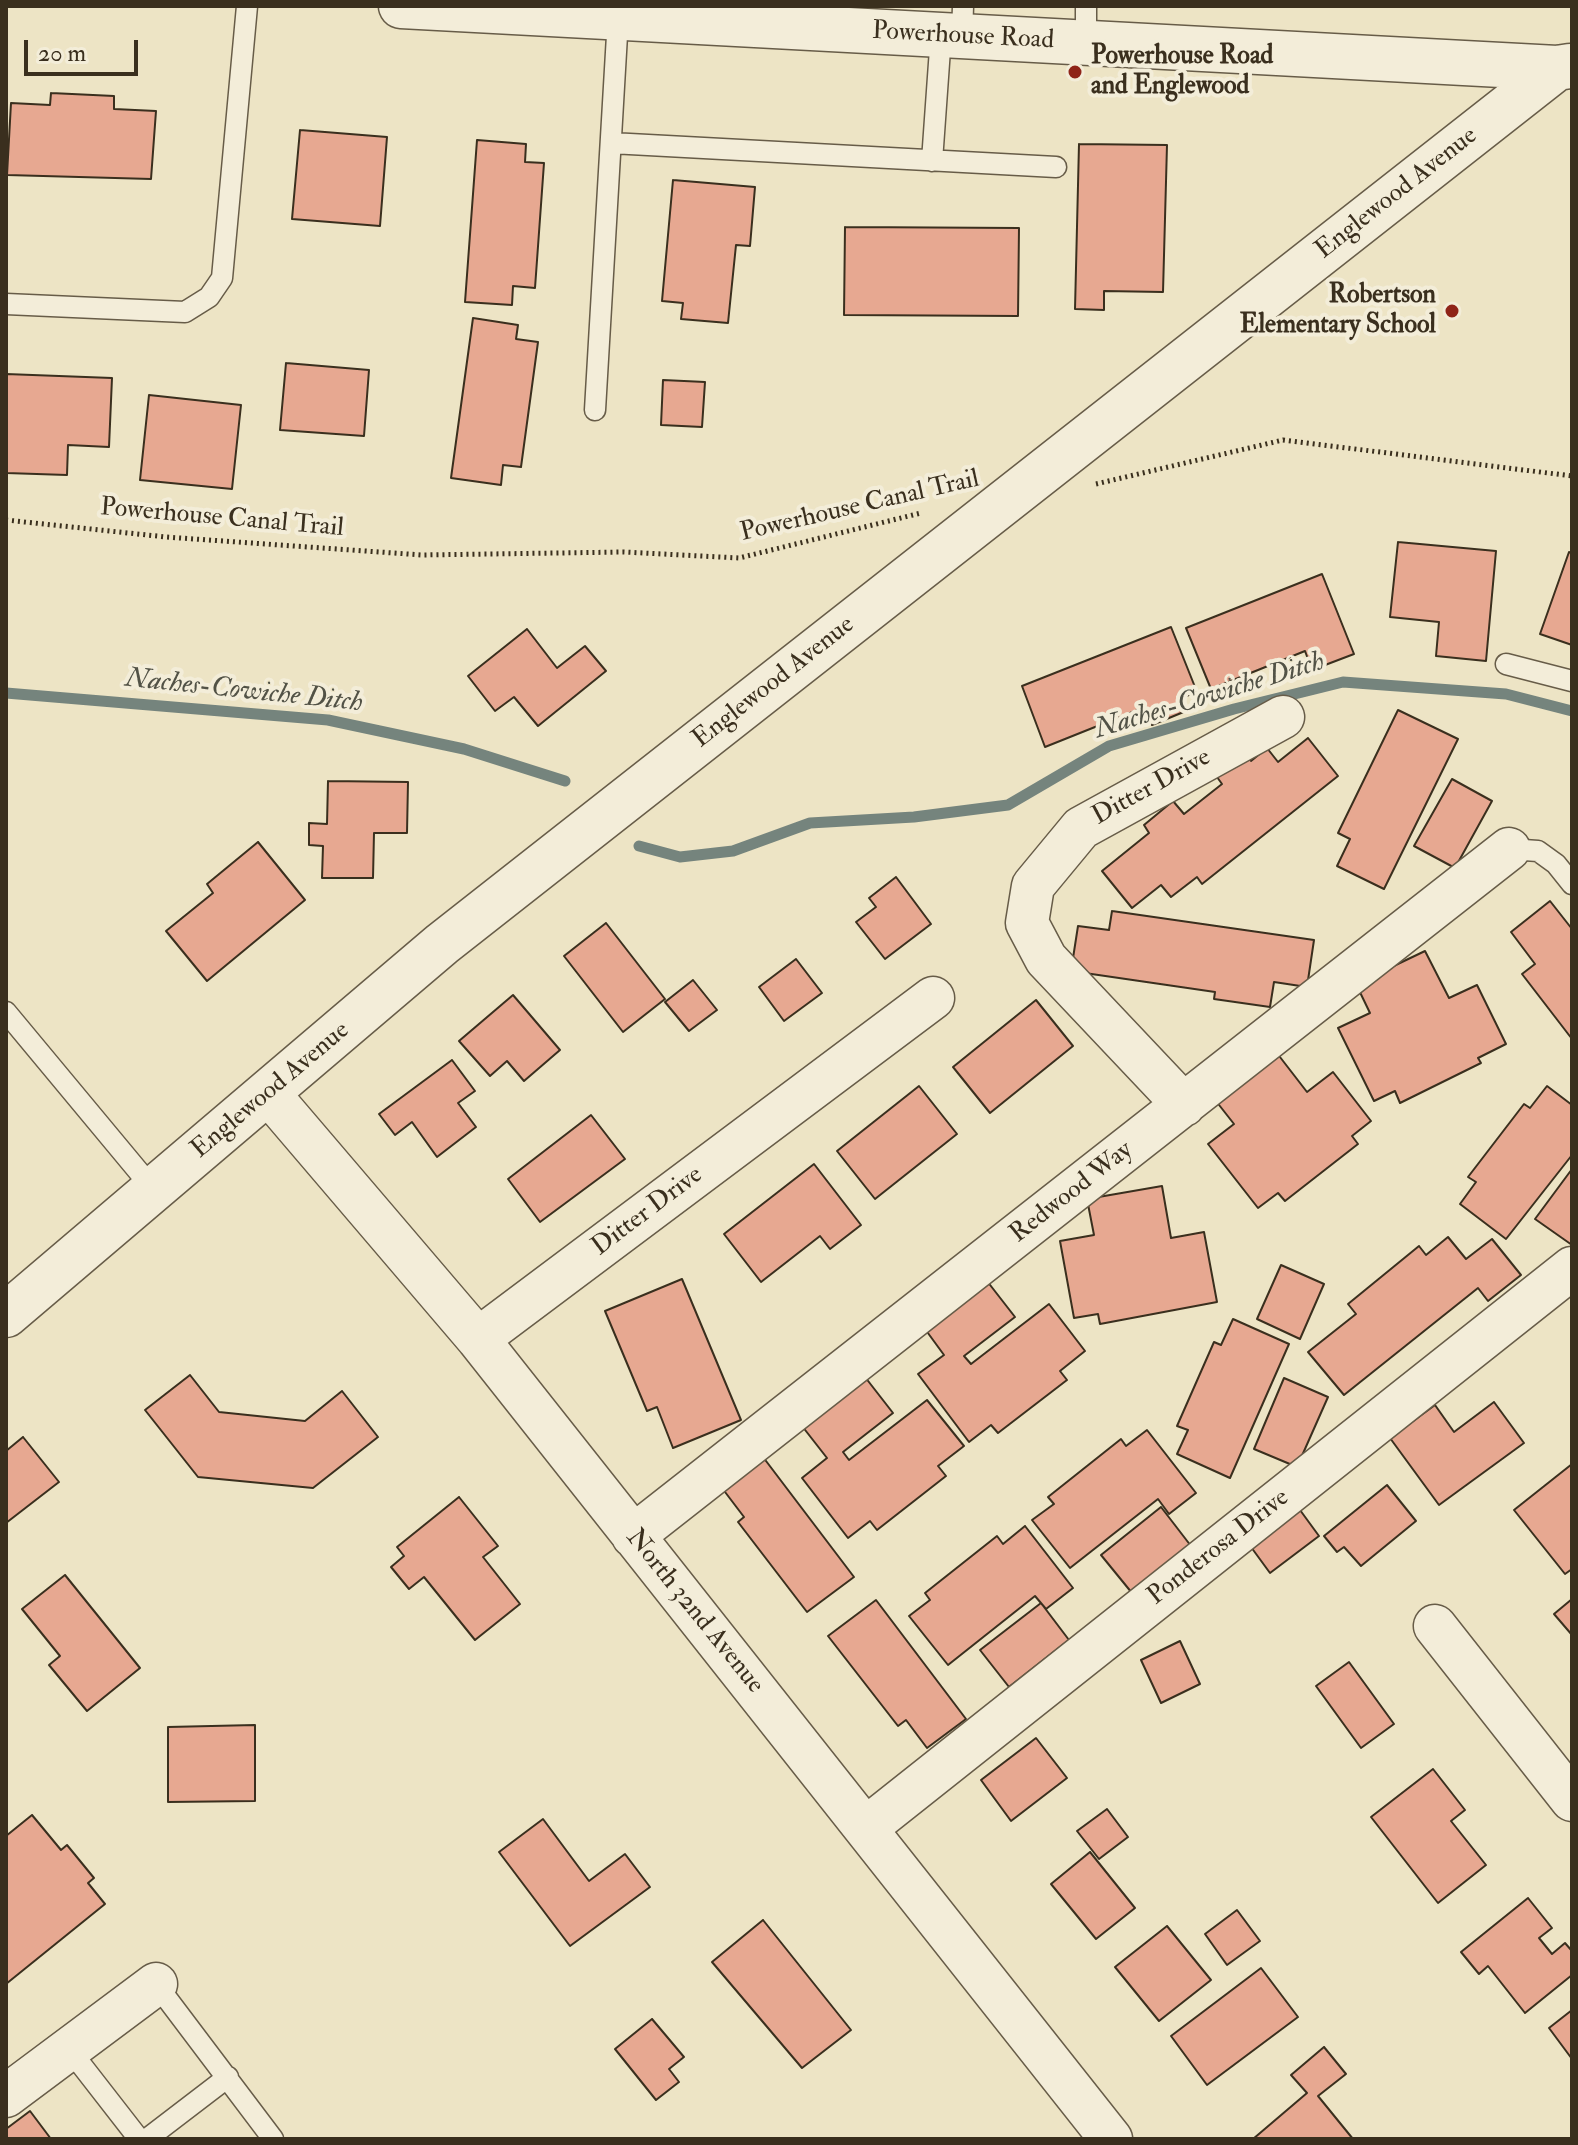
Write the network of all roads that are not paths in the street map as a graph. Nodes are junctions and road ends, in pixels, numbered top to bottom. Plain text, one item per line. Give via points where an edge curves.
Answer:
1 (247, 6) edge
2 (401, 6) edge
3 (618, 18) junction
4 (1086, 25) edge
5 (955, 26) edge
6 (1564, 67) edge
7 (611, 143) junction
8 (932, 161) junction
9 (1056, 167) dead end
10 (6, 304) edge
11 (595, 410) dead end
12 (1506, 664) dead end
13 (1572, 681) edge
14 (1283, 717) dead end
15 (1509, 849) joint
16 (1572, 884) edge
17 (933, 998) dead end
18 (6, 1012) edge
19 (268, 1093) junction
20 (1184, 1105) junction
21 (154, 1190) junction
22 (1572, 1268) edge
23 (6, 1315) edge
24 (478, 1339) junction
25 (633, 1536) junction
26 (1435, 1626) dead end
27 (1572, 1800) edge
28 (866, 1828) junction
29 (156, 1984) joint
30 (69, 2049) junction
31 (228, 2077) junction
32 (6, 2096) edge
33 (139, 2139) edge
34 (147, 2139) edge
35 (273, 2139) edge
36 (1111, 2139) edge

1 - 10 lane via 222,278 209,297 185,312
2 - 3 street, Powerhouse Road
3 - 5 street, Powerhouse Road
3 - 7 lane
4 - 5 street, Powerhouse Road
4 - 6 street, Powerhouse Road
5 - 8 lane
6 - 19 street, Englewood Avenue via 442,944
7 - 8 lane
7 - 11 lane
8 - 9 lane
12 - 13 lane
14 - 20 street, Ditter Drive via 1081,828 1033,886 1027,923 1046,959
15 - 16 lane via 1538,851
15 - 20 street, Redwood Way
17 - 24 street, Ditter Drive
18 - 21 lane
19 - 21 street, Englewood Avenue
19 - 24 street, North 32nd Avenue
20 - 25 street, Redwood Way
21 - 23 street, Englewood Avenue
22 - 28 street, Ponderosa Drive
24 - 25 street, North 32nd Avenue
25 - 28 street, North 32nd Avenue
26 - 27 street
28 - 36 street, North 32nd Avenue
29 - 30 street
29 - 31 lane
30 - 32 street
30 - 33 lane
31 - 34 lane
31 - 35 lane

